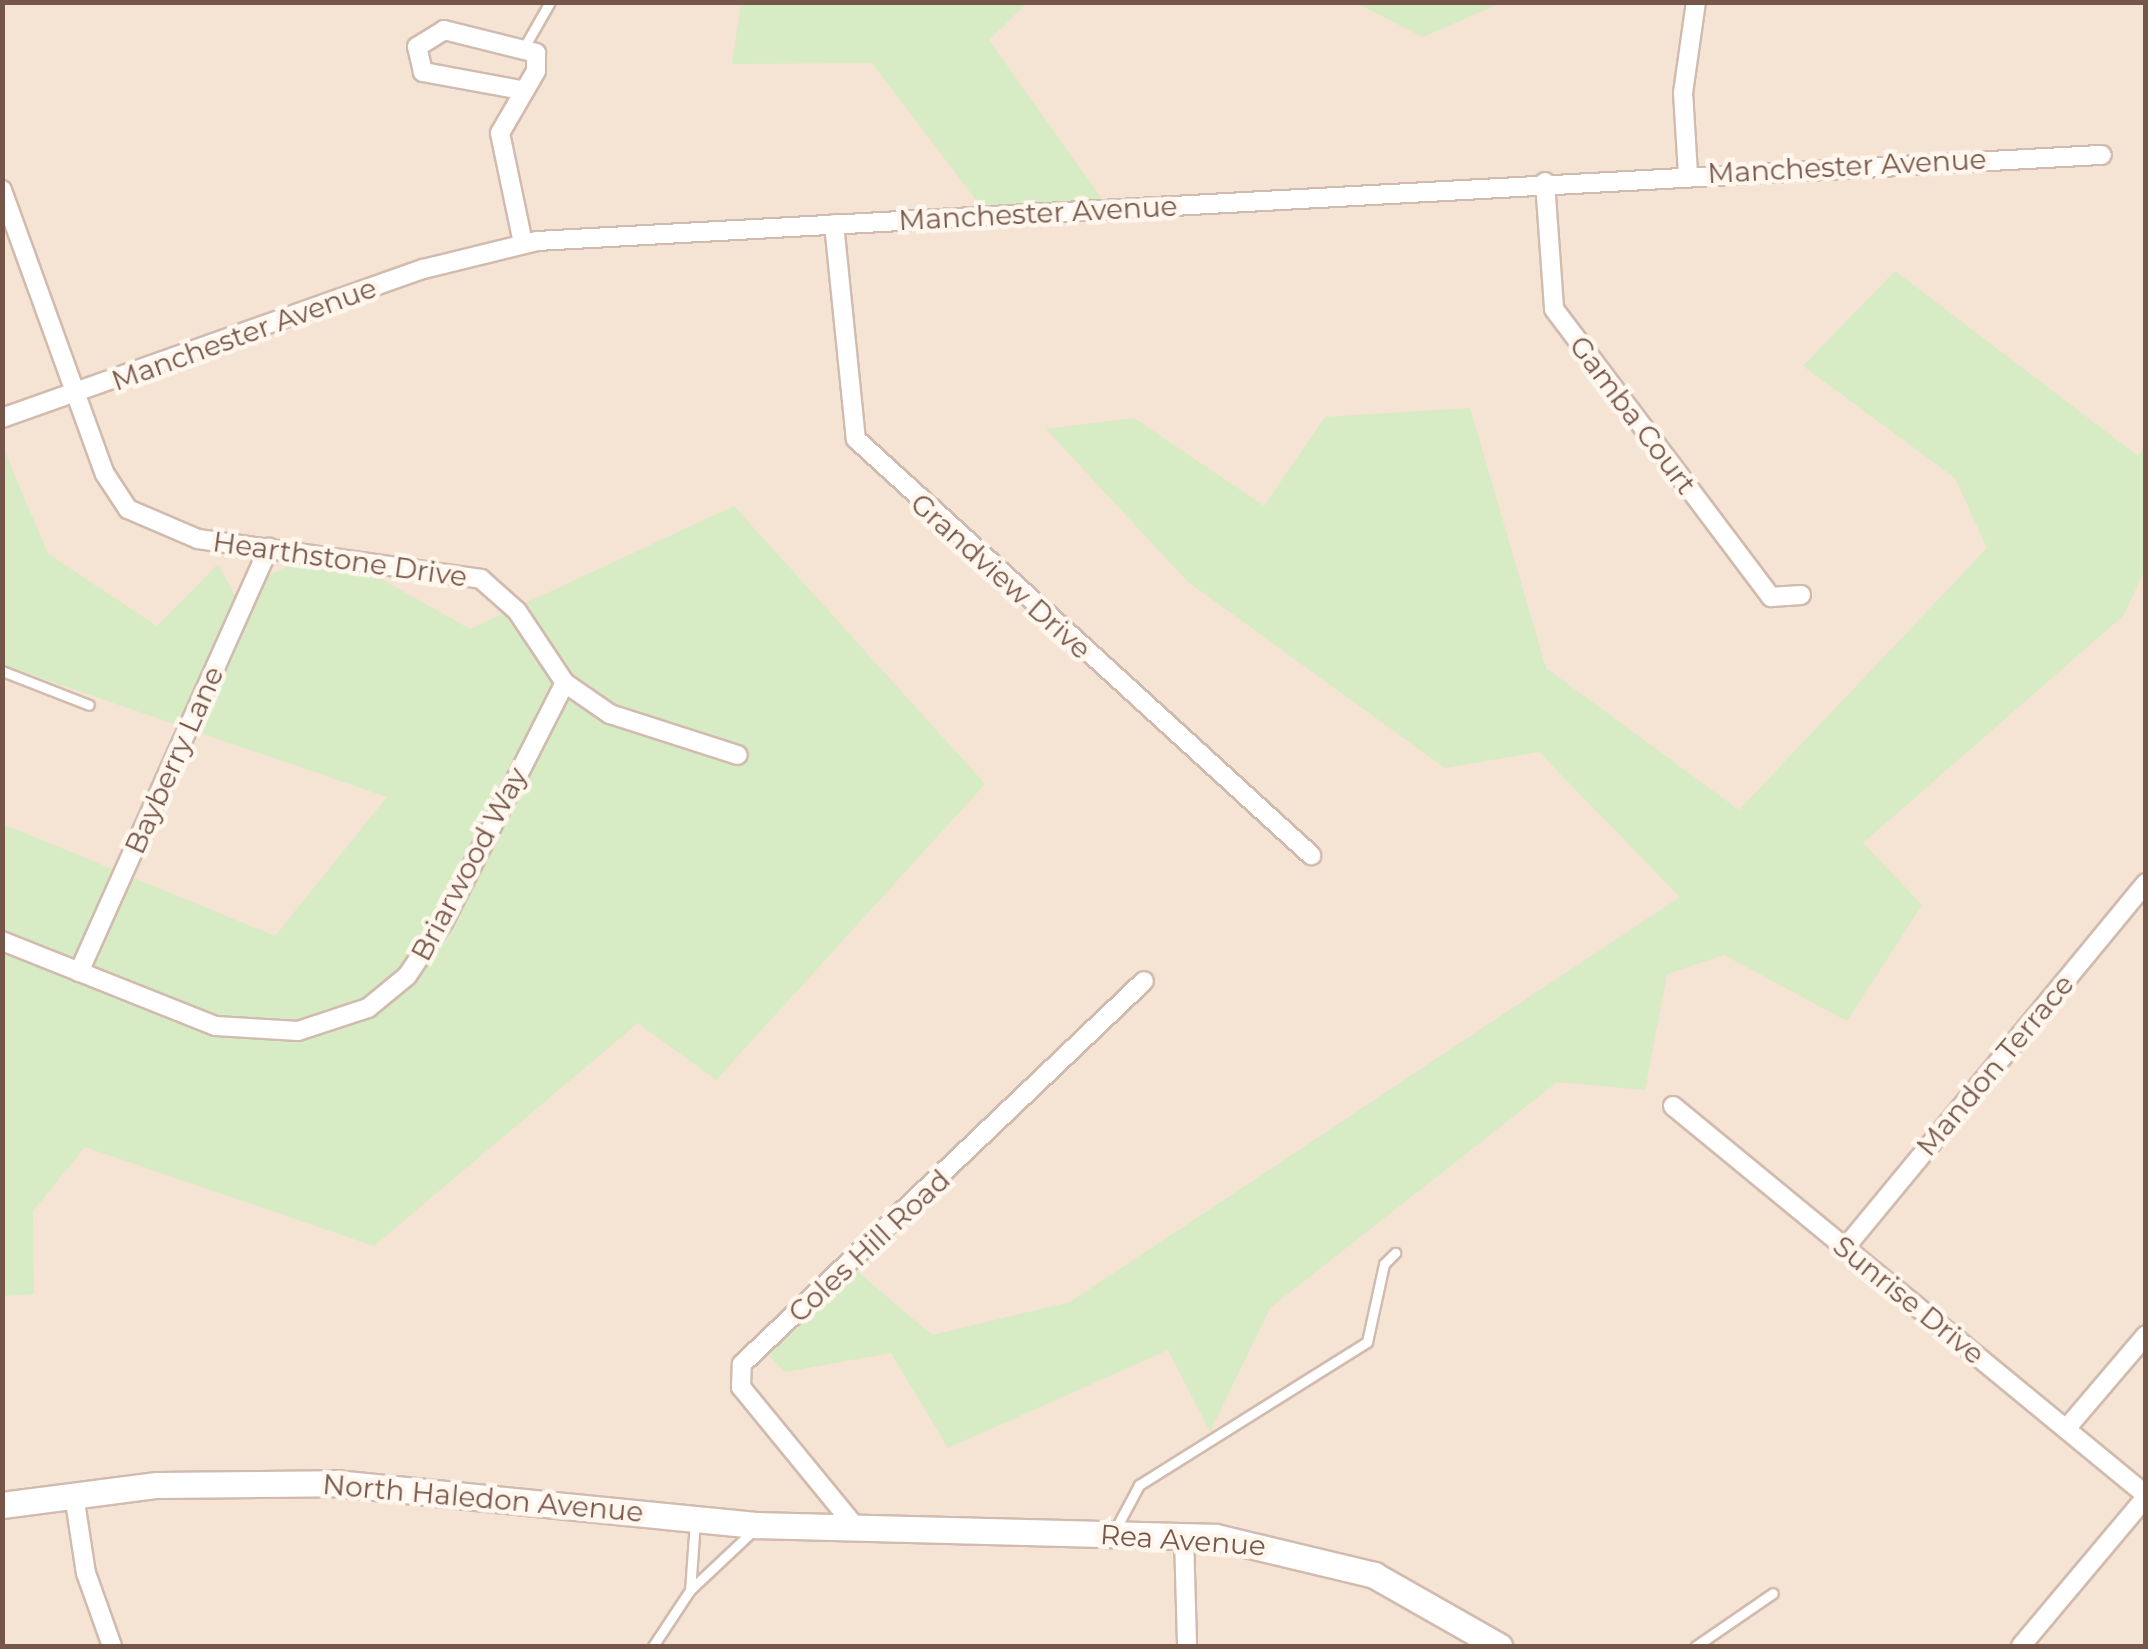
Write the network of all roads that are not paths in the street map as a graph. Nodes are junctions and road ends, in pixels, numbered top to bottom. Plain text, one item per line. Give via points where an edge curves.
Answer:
1 (550, 2) edge
2 (1696, 2) edge
3 (526, 44) junction
4 (521, 90) junction
5 (2102, 156) dead end
6 (1688, 174) junction
7 (1546, 182) junction
8 (2, 190) edge
9 (834, 224) junction
10 (522, 243) junction
11 (76, 394) junction
12 (2, 418) edge
13 (270, 548) junction
14 (1801, 595) dead end
15 (2, 671) edge
16 (566, 683) junction
17 (89, 705) dead end
18 (738, 755) dead end
19 (1311, 855) dead end
20 (2146, 884) edge
21 (2, 941) edge
22 (78, 972) junction
23 (1144, 981) dead end
24 (1672, 1106) dead end
25 (1845, 1248) junction
26 (1395, 1254) dead end
27 (2146, 1335) edge
28 (2066, 1430) junction
29 (74, 1496) junction
30 (2146, 1496) edge
31 (2, 1505) edge
32 (694, 1518) junction
33 (758, 1525) junction
34 (858, 1530) junction
35 (964, 1533) joint
36 (1115, 1533) junction
37 (1184, 1536) junction
38 (690, 1590) junction
39 (1773, 1594) dead end
40 (112, 1646) edge
41 (653, 1646) edge
42 (1187, 1646) edge
43 (1500, 1646) edge
44 (1696, 1646) edge
45 (2021, 1646) edge

1 - 3 lane
2 - 6 street via 1683,93
3 - 4 street via 538,60
3 - 4 street via 444,30 424,38 414,57 423,72
4 - 10 street via 500,132
5 - 6 street, Manchester Avenue
6 - 7 street, Manchester Avenue
7 - 9 street, Manchester Avenue
7 - 14 street, Gamba Court via 1554,309 1770,598
8 - 11 street, Hearthstone Drive
9 - 10 street, Manchester Avenue
9 - 19 street, Grandview Drive via 856,439
10 - 11 street, Manchester Avenue
11 - 12 street, Manchester Avenue
11 - 13 street, Hearthstone Drive via 128,509 198,539
13 - 16 street, Hearthstone Drive via 482,578 518,611
13 - 22 street, Bayberry Lane
15 - 17 lane
16 - 18 street, Hearthstone Drive via 610,714
16 - 22 street, Briarwood Way via 436,935 368,1008 268,1034 216,1026
20 - 25 street, Mandon Terrace
21 - 22 street, Briarwood Way
23 - 34 street, Coles Hill Road via 742,1364 741,1386
24 - 25 street, Sunrise Drive
25 - 28 street, Sunrise Drive
26 - 36 lane via 1384,1264 1362,1346 1139,1485 1118,1512
27 - 28 street
28 - 30 street, Sunrise Drive
29 - 31 street, North Haledon Avenue
29 - 32 street, North Haledon Avenue via 335,1483
29 - 40 street via 94,1605
30 - 45 street
32 - 33 street, North Haledon Avenue
32 - 38 lane
33 - 34 street, North Haledon Avenue
33 - 38 lane
34 - 35 street, North Haledon Avenue
35 - 36 street, Rea Avenue
36 - 37 street, Rea Avenue
37 - 42 street
37 - 43 street, Rea Avenue via 1336,1561 1448,1611
38 - 41 lane
39 - 44 lane

